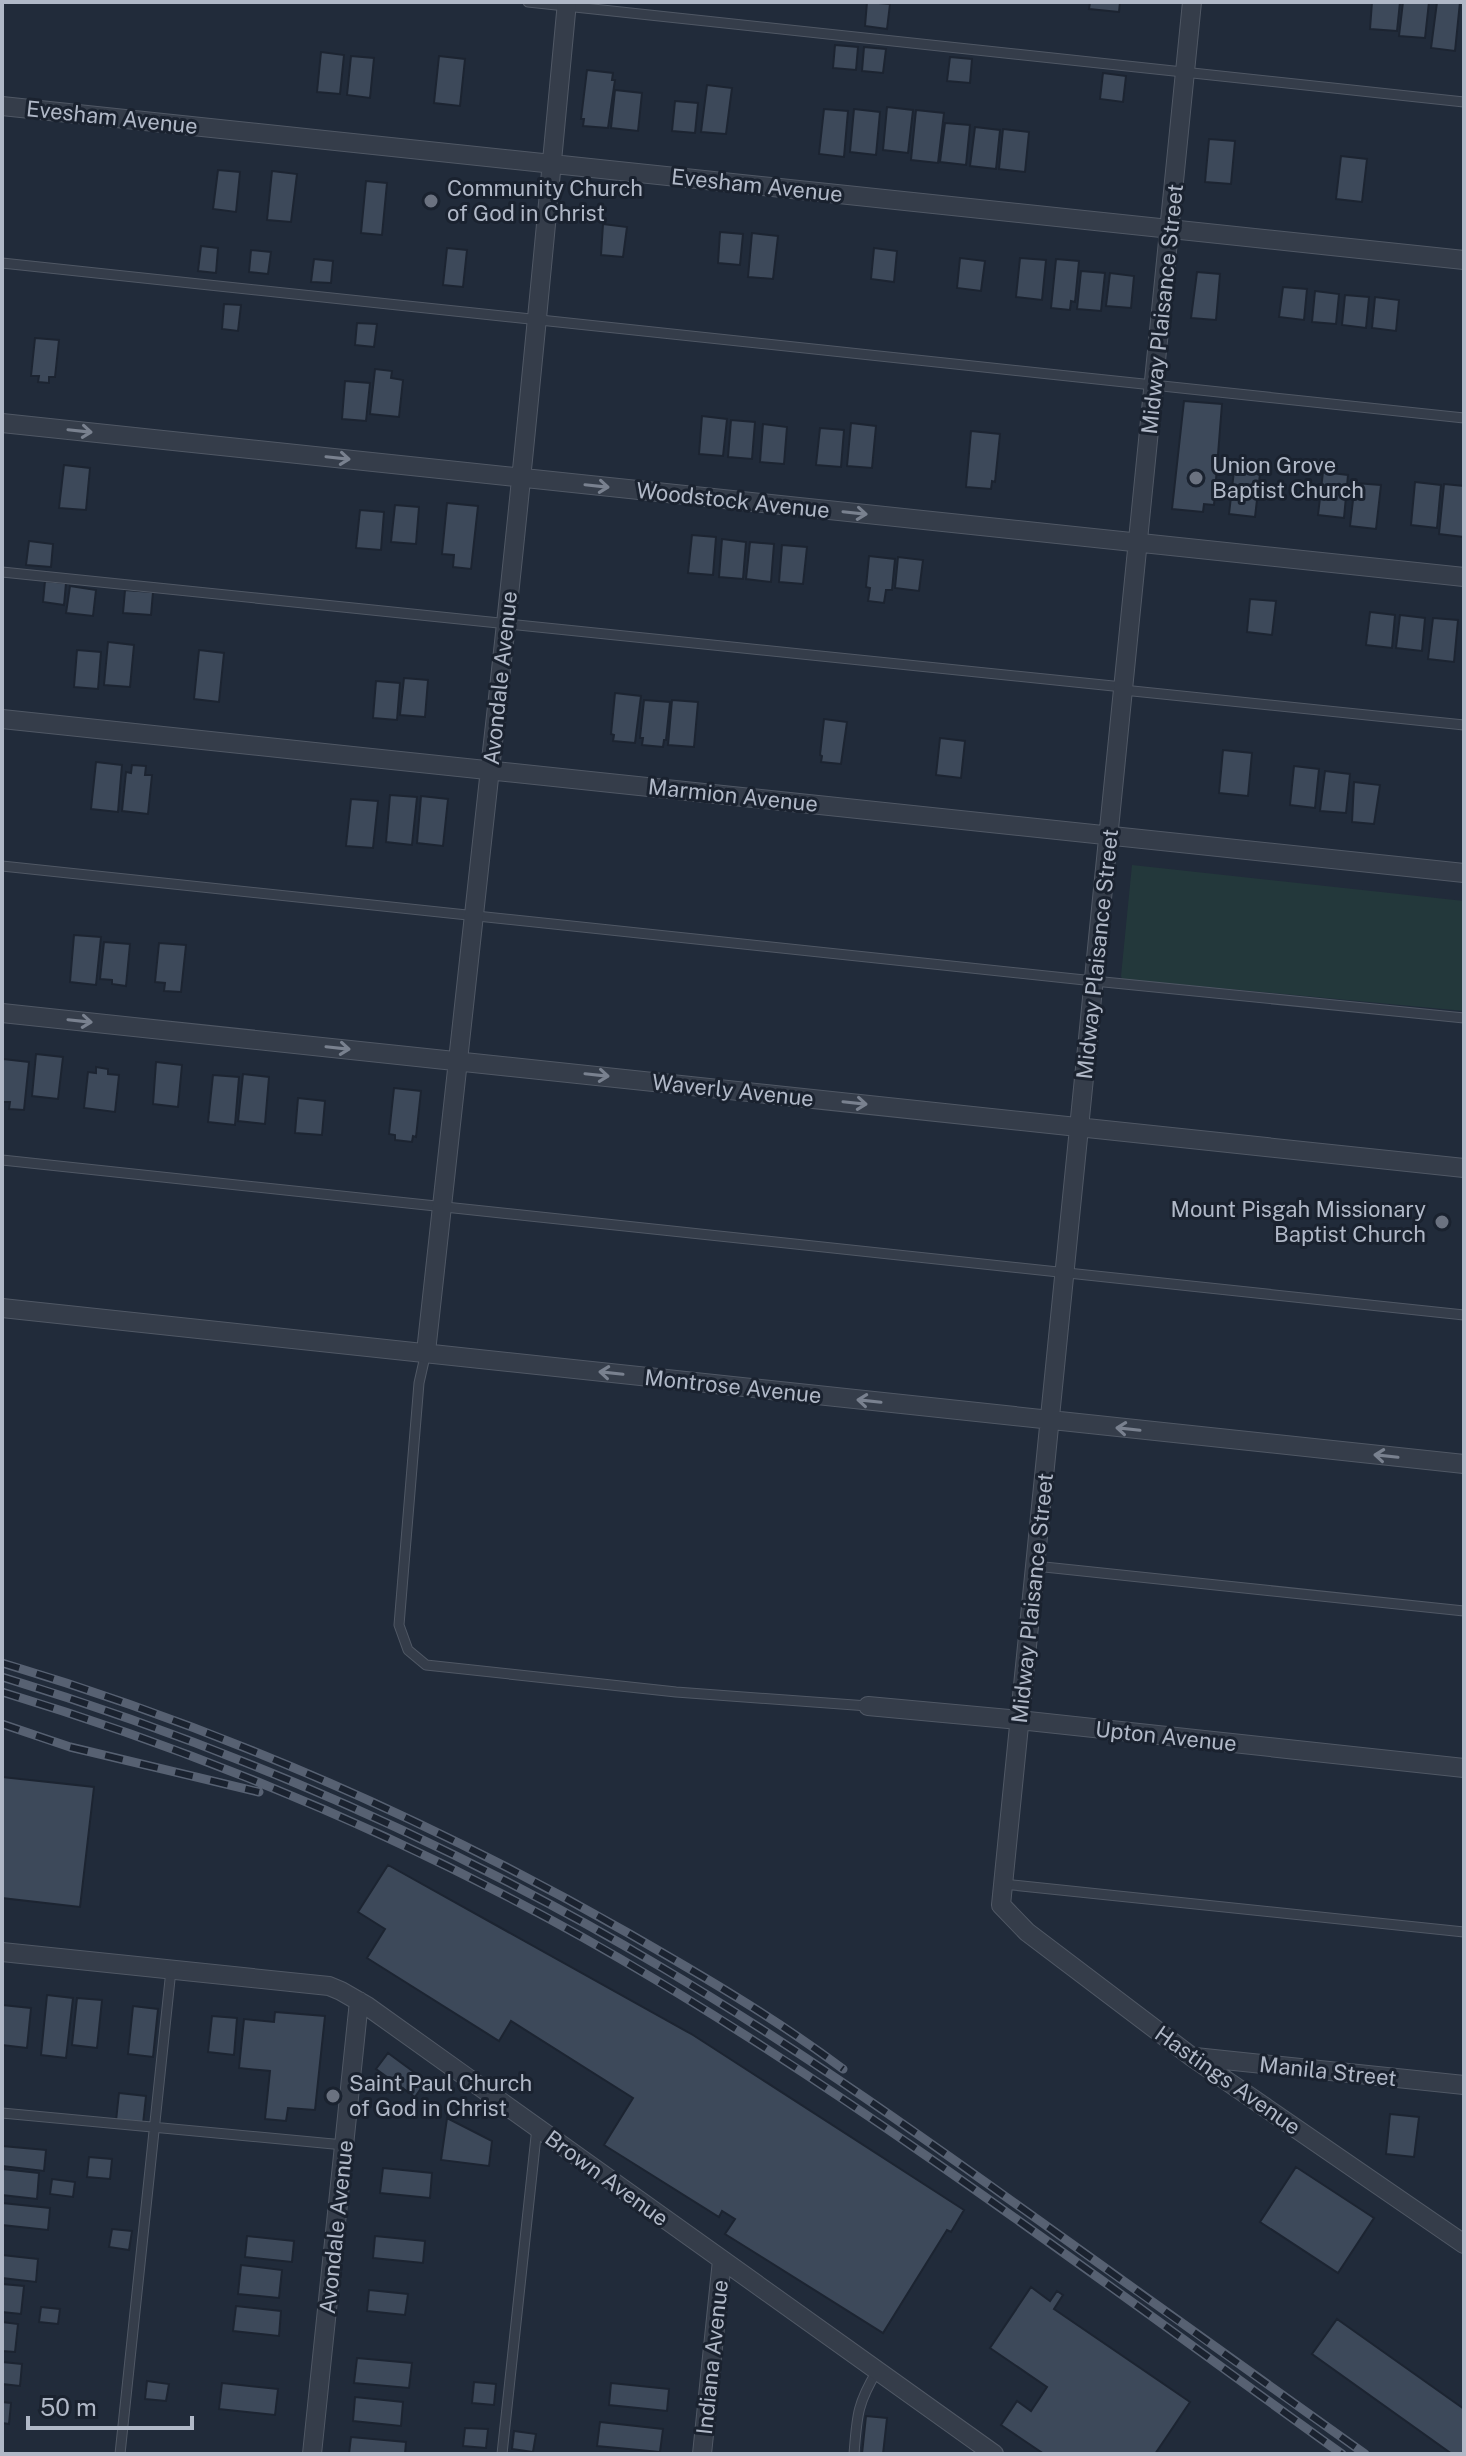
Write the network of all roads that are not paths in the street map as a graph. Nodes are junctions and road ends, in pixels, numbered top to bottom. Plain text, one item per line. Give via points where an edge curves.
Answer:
1 (528, 2) edge
2 (1192, 2) edge
3 (567, 4) edge
4 (1186, 72) junction
5 (1464, 102) edge
6 (2, 106) edge
7 (552, 163) junction
8 (1171, 228) junction
9 (1464, 260) edge
10 (2, 263) edge
11 (536, 319) junction
12 (1154, 386) junction
13 (1464, 418) edge
14 (2, 423) edge
15 (521, 478) junction
16 (1138, 542) junction
17 (2, 572) edge
18 (1464, 577) edge
19 (505, 624) junction
20 (1123, 688) junction
21 (2, 719) edge
22 (1464, 725) edge
23 (490, 770) junction
24 (1109, 835) junction
25 (2, 866) edge
26 (1464, 873) edge
27 (473, 916) junction
28 (1094, 981) junction
29 (2, 1013) edge
30 (1464, 1018) edge
31 (456, 1060) junction
32 (1079, 1127) junction
33 (2, 1160) edge
34 (1464, 1168) edge
35 (440, 1207) junction
36 (1064, 1274) junction
37 (2, 1308) edge
38 (1464, 1315) edge
39 (426, 1352) junction
40 (1050, 1420) junction
41 (1464, 1464) edge
42 (1035, 1566) junction
43 (1464, 1611) edge
44 (868, 1706) joint
45 (1019, 1720) junction
46 (1464, 1768) edge
47 (1003, 1884) junction
48 (1001, 1905) joint
49 (1464, 1932) edge
50 (2, 1952) edge
51 (171, 1970) junction
52 (359, 2001) junction
53 (1192, 2057) junction
54 (1464, 2085) edge
55 (2, 2113) edge
56 (153, 2127) junction
57 (537, 2127) junction
58 (344, 2145) junction
59 (1464, 2244) edge
60 (722, 2260) junction
61 (877, 2371) junction
62 (120, 2454) edge
63 (312, 2454) edge
64 (502, 2454) edge
65 (702, 2454) edge
66 (854, 2454) edge
67 (994, 2454) edge

1 - 3 lane
2 - 4 street, Midway Plaisance Street
3 - 4 lane
3 - 7 street, Avondale Avenue
4 - 5 lane
4 - 8 street, Midway Plaisance Street
6 - 7 street, Evesham Avenue
7 - 8 street, Evesham Avenue
7 - 11 street, Avondale Avenue
8 - 9 street, Evesham Avenue
8 - 12 street, Midway Plaisance Street
10 - 11 lane
11 - 12 lane
11 - 15 street, Avondale Avenue
12 - 13 lane
12 - 16 street, Midway Plaisance Street
14 -> 15 street, Woodstock Avenue
15 -> 16 street, Woodstock Avenue
15 - 19 street, Avondale Avenue
16 - 18 street, Woodstock Avenue
16 - 20 street, Midway Plaisance Street
17 - 19 lane
19 - 20 lane
19 - 23 street, Avondale Avenue
20 - 22 lane
20 - 24 street, Midway Plaisance Street
21 - 23 street, Marmion Avenue
23 - 24 street, Marmion Avenue
23 - 27 street, Avondale Avenue
24 - 26 street, Marmion Avenue
24 - 28 street, Midway Plaisance Street
25 - 27 lane
27 - 28 lane
27 - 31 street, Avondale Avenue
28 - 30 lane
28 - 32 street, Midway Plaisance Street
29 -> 31 street, Waverly Avenue
31 -> 32 street, Waverly Avenue
31 - 35 street, Avondale Avenue
32 - 34 street, Waverly Avenue
32 - 36 street, Midway Plaisance Street
33 - 35 lane
35 - 36 lane
35 - 39 street, Avondale Avenue
36 - 38 lane
36 - 40 street, Midway Plaisance Street
37 - 39 street, Montrose Avenue
40 -> 39 street, Montrose Avenue
39 - 44 lane via 399,1625 408,1650 426,1665
41 -> 40 street, Montrose Avenue
40 - 42 street, Midway Plaisance Street
42 - 43 lane
42 - 45 street, Midway Plaisance Street
44 - 45 street, Upton Avenue
45 - 46 street, Upton Avenue
45 - 47 street, Midway Plaisance Street
47 - 48 street, Midway Plaisance Street
47 - 49 lane
48 - 53 street, Hastings Avenue via 1027,1932
50 - 51 street, Brown Avenue
51 - 52 street, Brown Avenue via 329,1986
51 - 56 lane
52 - 57 street, Brown Avenue
52 - 58 street, Avondale Avenue
53 - 54 street, Manila Street
53 - 59 street, Hastings Avenue
55 - 56 lane
56 - 58 lane
56 - 62 lane
57 - 60 street, Brown Avenue
57 - 64 lane
58 - 63 street, Avondale Avenue
60 - 61 street, Brown Avenue
60 - 65 street, Indiana Avenue
61 - 66 lane via 862,2396
61 - 67 street, Brown Avenue

